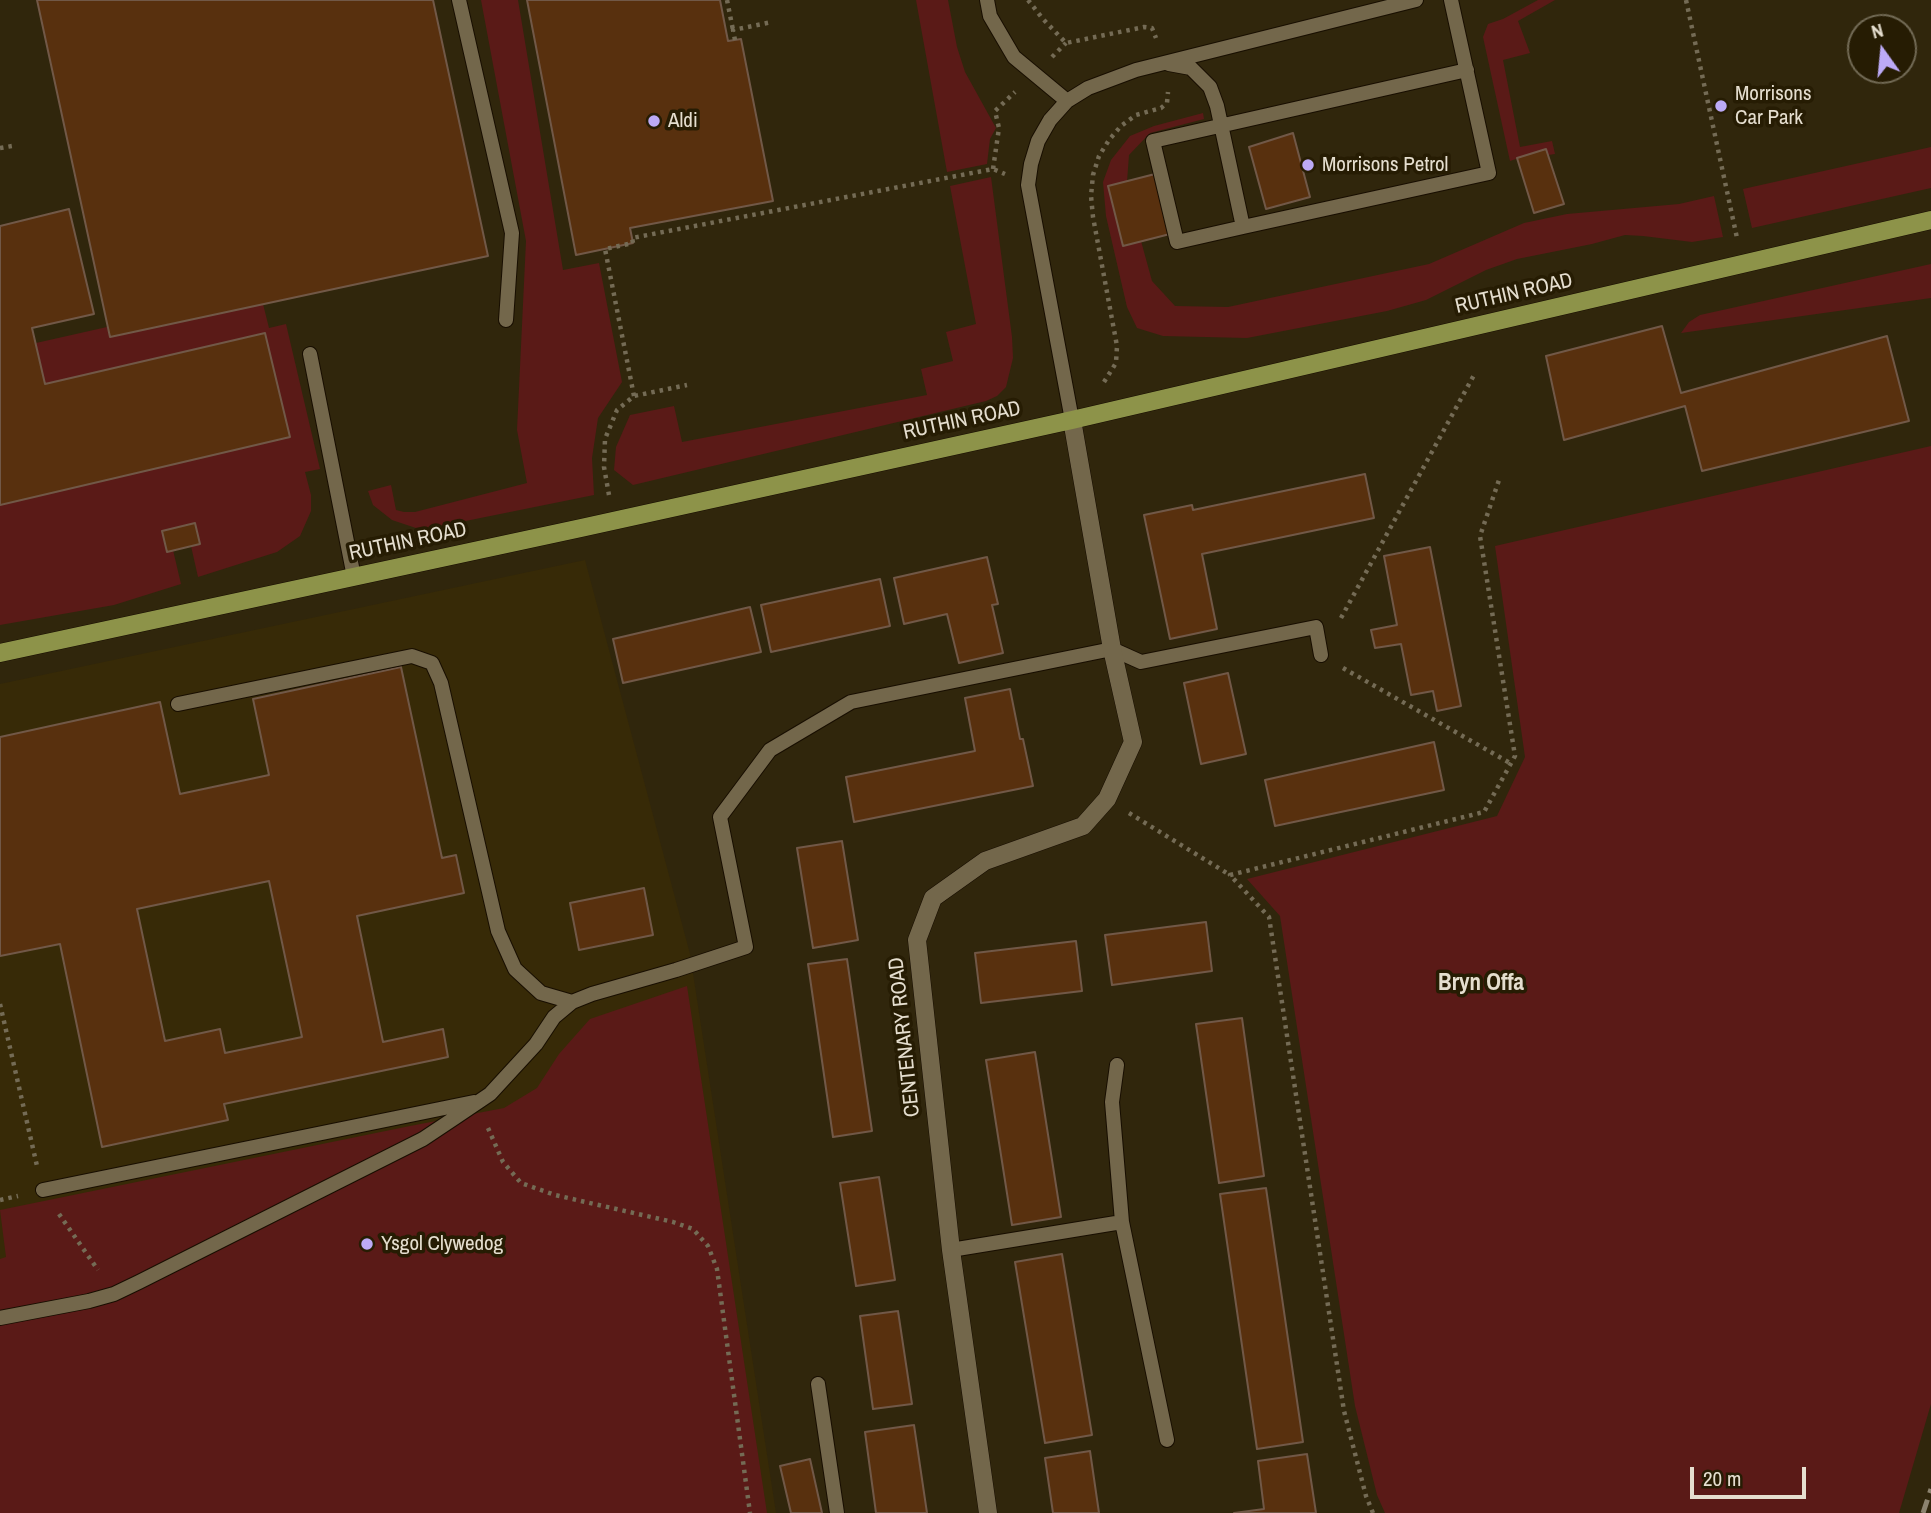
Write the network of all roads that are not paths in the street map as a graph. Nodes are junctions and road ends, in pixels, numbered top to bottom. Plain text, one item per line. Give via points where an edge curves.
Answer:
1 (459, 0) edge
2 (987, 0) edge
3 (1416, 0) edge
4 (1451, 0) edge
5 (1162, 63) junction
6 (1466, 70) junction
7 (1067, 101) junction
8 (1222, 125) junction
9 (1931, 219) edge
10 (1243, 226) junction
11 (506, 320) dead end
12 (310, 354) dead end
13 (1072, 420) junction
14 (354, 577) junction
15 (1112, 649) junction
16 (0, 653) edge
17 (1321, 655) road end
18 (178, 704) dead end
19 (572, 1002) junction
20 (1117, 1065) dead end
21 (480, 1100) junction
22 (43, 1190) road end
23 (1122, 1222) junction
24 (950, 1250) junction
25 (0, 1318) edge
26 (818, 1384) dead end
27 (1167, 1440) dead end
28 (838, 1513) edge
29 (988, 1513) edge

1 - 11 lane via 512,233
2 - 7 lane via 990,16 1014,57
3 - 5 lane
4 - 6 lane
5 - 7 lane via 1111,78
5 - 8 lane via 1191,68 1210,87
6 - 8 lane
6 - 10 lane via 1489,173
7 - 13 lane via 1038,141 1028,185
8 - 10 lane
8 - 10 lane via 1153,141 1177,242
9 - 13 main road, RUTHIN ROAD
12 - 14 lane
13 - 14 main road, RUTHIN ROAD
13 - 15 street, CENTENARY ROAD
14 - 16 main road, RUTHIN ROAD
15 - 17 lane via 1142,662 1316,627
15 - 19 lane via 851,702 771,750 720,817 746,947
15 - 24 street, CENTENARY ROAD via 1133,742 1107,799 1083,826 985,861 933,898 917,940
18 - 19 lane via 412,656 432,663 441,682 498,931 515,969 541,993
19 - 21 lane
20 - 23 lane via 1112,1102
21 - 22 lane
21 - 25 lane via 423,1139 114,1294
23 - 24 lane
23 - 27 lane
24 - 29 street, CENTENARY ROAD
26 - 28 lane

